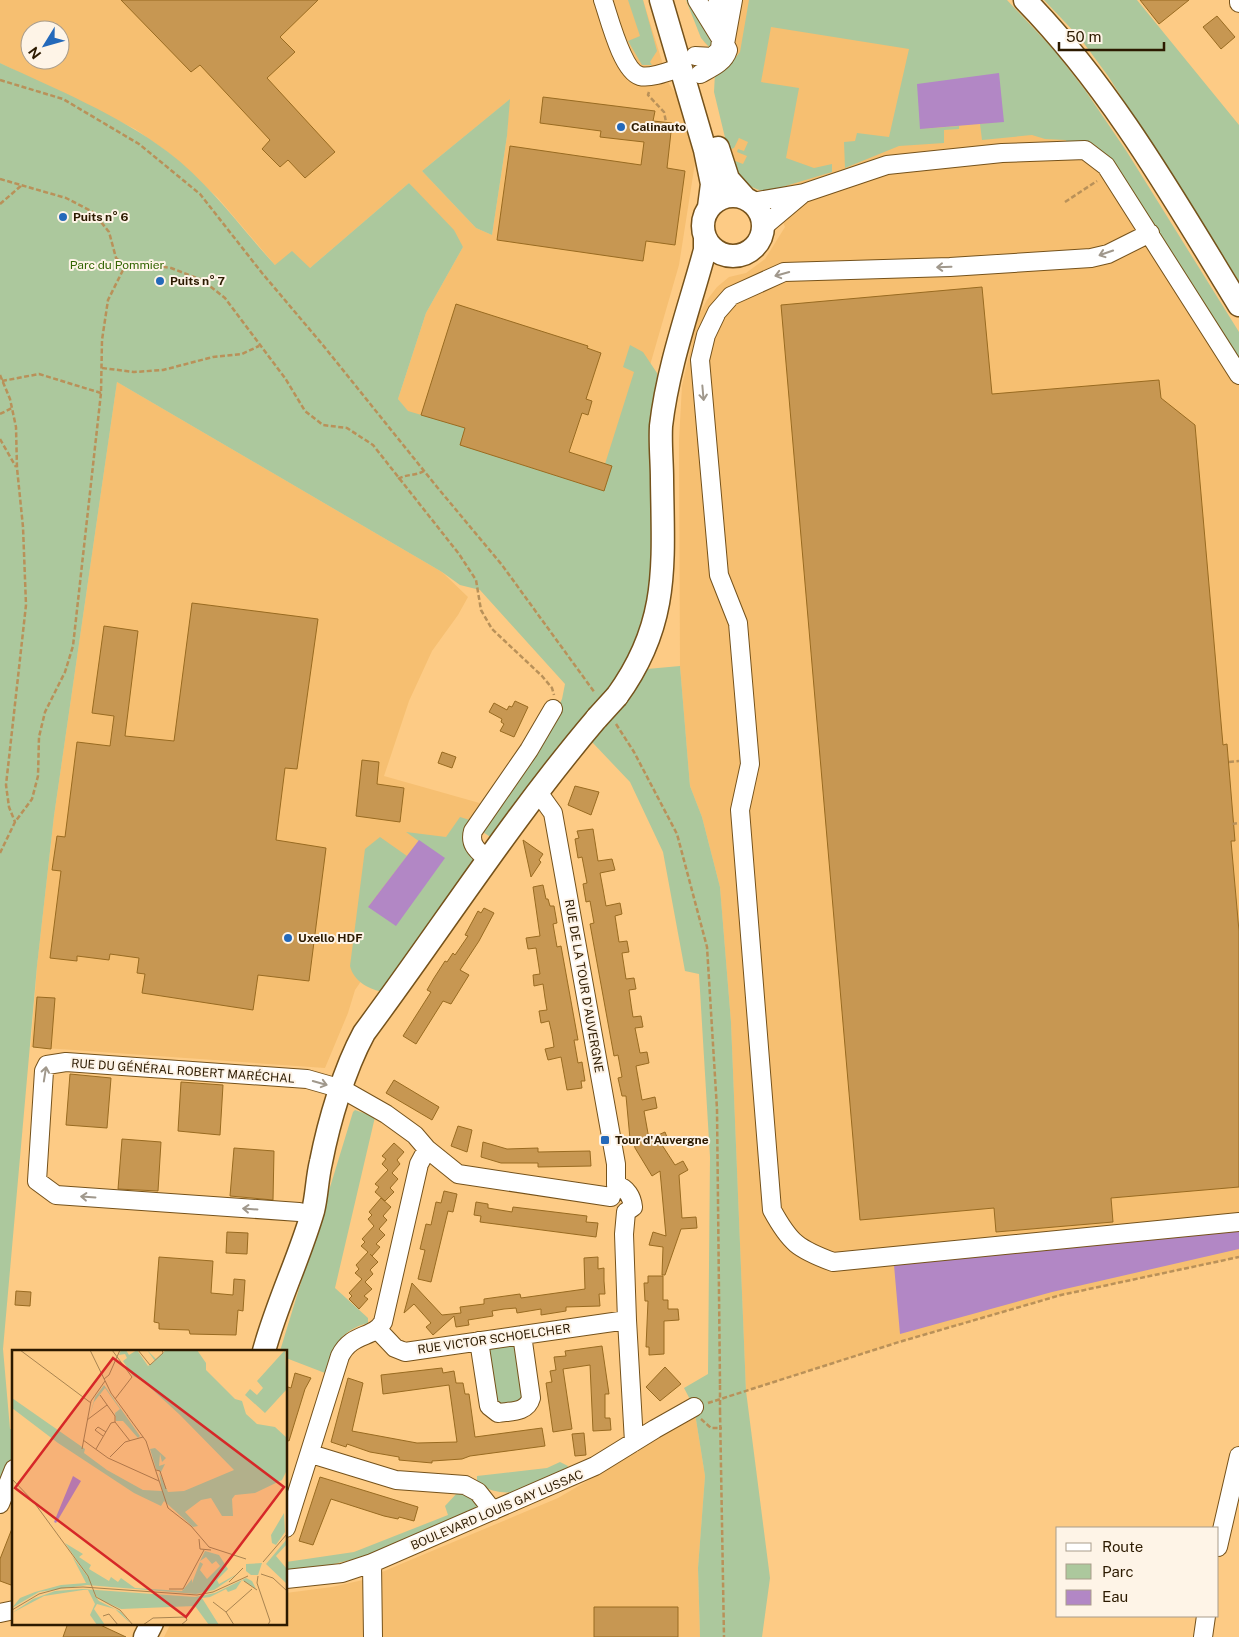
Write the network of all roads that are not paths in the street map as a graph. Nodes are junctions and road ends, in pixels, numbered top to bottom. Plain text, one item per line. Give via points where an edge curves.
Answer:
1 (603, 0) edge
2 (649, 0) edge
3 (661, 0) edge
4 (669, 0) edge
5 (678, 0) edge
6 (697, 0) edge
7 (718, 0) edge
8 (733, 0) edge
9 (1025, 0) edge
10 (728, 31) junction
11 (692, 66) junction
12 (722, 166) junction
13 (804, 193) junction
14 (748, 200) junction
15 (709, 208) junction
16 (763, 227) junction
17 (1150, 233) junction
18 (705, 238) junction
19 (729, 256) junction
20 (694, 288) junction
21 (1239, 305) edge
22 (1239, 375) edge
23 (553, 708) dead end
24 (538, 792) junction
25 (488, 860) junction
26 (342, 1089) junction
27 (427, 1149) junction
28 (614, 1191) junction
29 (305, 1214) junction
30 (1239, 1222) edge
31 (627, 1320) junction
32 (378, 1329) junction
33 (522, 1335) junction
34 (479, 1341) junction
35 (264, 1350) edge
36 (694, 1407) road end
37 (634, 1442) junction
38 (311, 1454) junction
39 (1239, 1456) edge
40 (12, 1474) edge
41 (0, 1504) edge
42 (493, 1511) junction
43 (288, 1522) edge
44 (1219, 1543) edge
45 (372, 1564) junction
46 (288, 1580) edge
47 (1206, 1617) edge
48 (152, 1624) edge
49 (145, 1637) edge
50 (373, 1637) edge
51 (1203, 1637) edge

1 - 11 street via 622,55 636,74 646,76
2 - 11 street via 658,28
3 - 11 main road
4 - 12 street via 712,151
5 - 11 main road
6 - 11 street via 721,39 720,49 712,57
7 - 10 street via 716,12
8 - 10 street
9 - 21 main road via 1057,32 1125,123
10 - 11 street via 726,55 722,61
11 - 12 main road
11 - 15 main road via 712,184
12 - 14 main road via 728,179
13 - 14 street
13 - 16 street
13 - 17 street via 887,166 1002,153 1085,150 1106,166
14 - 15 main road via 737,196 721,198
14 - 16 main road via 762,216
15 - 18 main road via 703,222
16 - 19 main road via 754,248 738,256
17 - 22 street
17 -> 30 street via 1108,254 1091,258 950,267 784,272 731,296 717,312 706,335 700,360 719,576 738,623 750,764 740,810 772,1210 787,1236 807,1252 833,1262
18 - 19 main road via 711,247
18 - 20 main road
19 - 20 main road
20 - 24 main road, bridge via 666,388 661,429 663,558 658,614 636,670 607,695 605,719 562,759
23 - 25 street via 473,831 472,844
24 - 25 main road
24 - 28 street, RUE DE LA TOUR D'AUVERGNE via 553,813 616,1164
25 - 26 main road via 364,1034 352,1056
26 - 27 street via 395,1120
26 - 29 main road
29 -> 26 street, RUE DU GÉNÉRAL ROBERT MARÉCHAL via 56,1195 48,1191 37,1182 44,1071 46,1065 66,1062 307,1079
27 - 28 street via 463,1176
27 - 32 street via 420,1164 383,1322
28 - 31 street via 616,1205 626,1212
29 - 35 main road via 289,1245 282,1292
31 - 33 street, RUE VICTOR SCHOELCHER
31 - 37 street
32 - 34 street, RUE VICTOR SCHOELCHER via 402,1352
32 - 38 street via 355,1338 343,1350
33 - 34 street, RUE VICTOR SCHOELCHER
33 - 34 street via 531,1398 521,1410 498,1413 489,1406
36 - 37 street, BOULEVARD LOUIS GAY LUSSAC
37 - 42 street, BOULEVARD LOUIS GAY LUSSAC via 595,1466
38 - 42 street via 396,1480 465,1485 478,1492
38 - 43 street
39 - 44 street
40 - 41 street
42 - 45 street, BOULEVARD LOUIS GAY LUSSAC
45 - 46 street, BOULEVARD LOUIS GAY LUSSAC via 342,1573
45 - 50 street
47 - 51 street
48 - 49 main road

